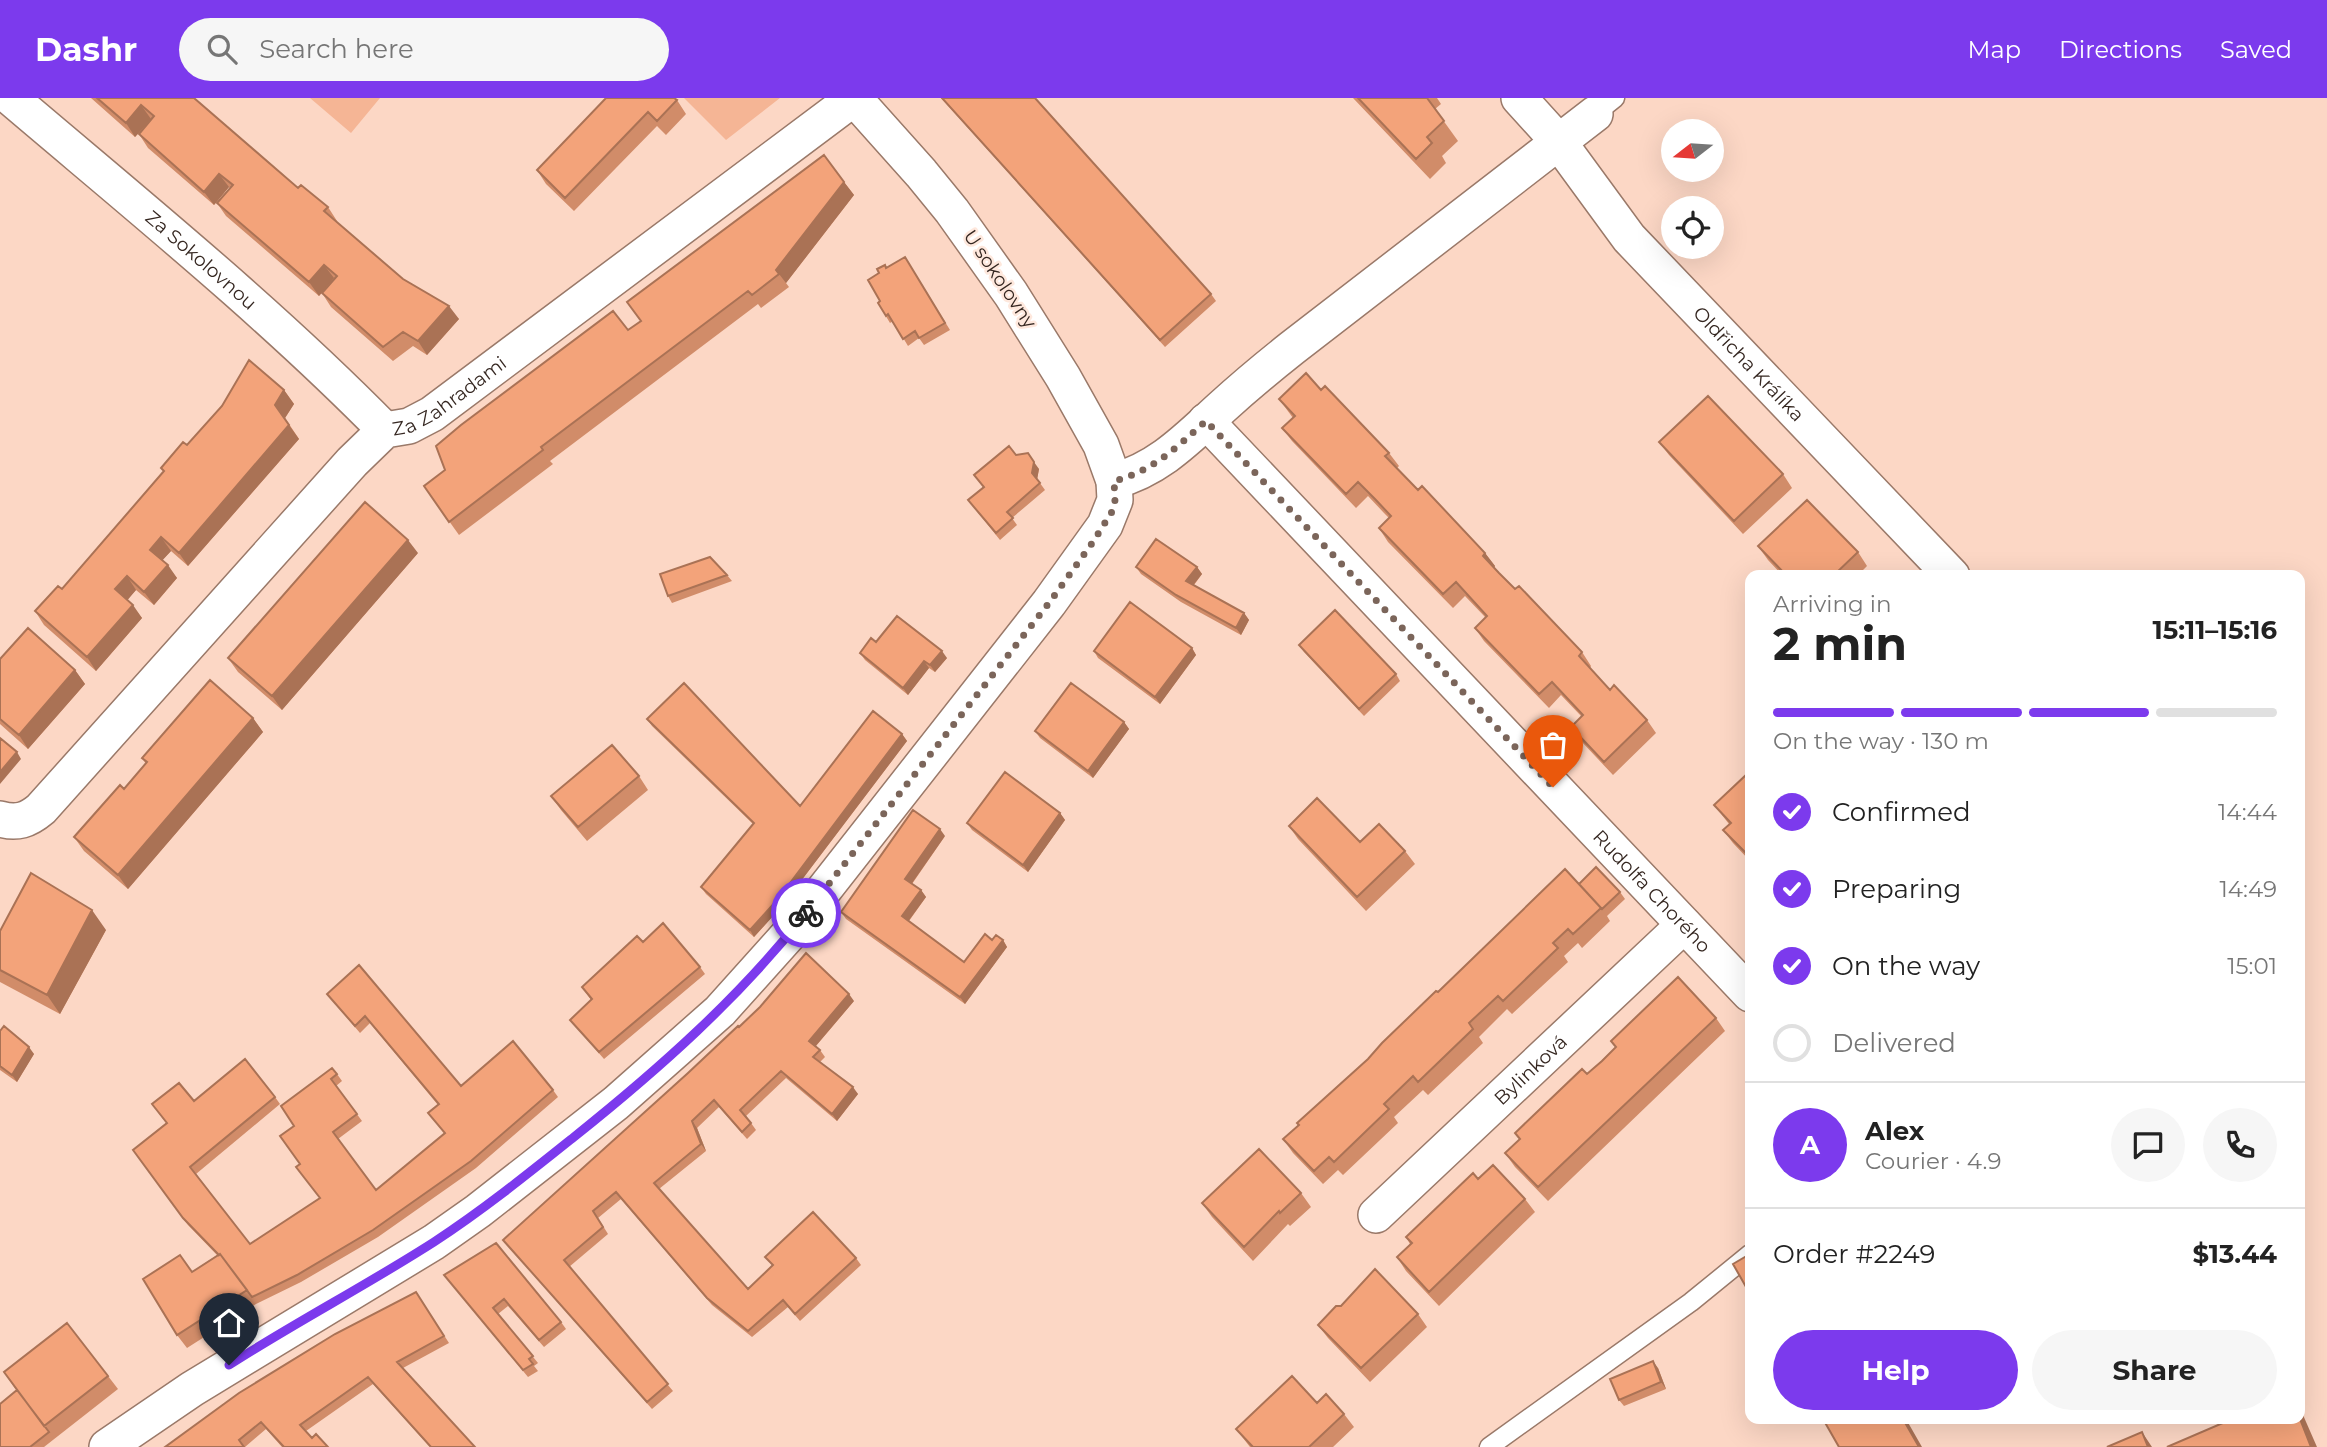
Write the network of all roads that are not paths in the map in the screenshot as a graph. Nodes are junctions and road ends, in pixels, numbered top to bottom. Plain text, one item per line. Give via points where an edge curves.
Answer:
1 (11, 98) edge
2 (854, 98) edge
3 (1518, 98) edge
4 (1605, 106) edge
5 (1558, 141) junction
6 (1206, 421) junction
7 (385, 430) junction
8 (1114, 481) junction
9 (1946, 570) edge
10 (0, 819) edge
11 (1684, 925) junction
12 (1745, 990) edge
13 (1376, 1215) dead end
14 (1745, 1258) edge
15 (107, 1447) edge
16 (1489, 1447) edge

1 - 7 street, Za Sokolovnou via 179,241
2 - 7 street, Za Zahradami via 432,414 409,426
2 - 8 street, U sokolovny via 921,173 998,274 1089,422
3 - 5 street, Oldřicha Králíka
4 - 5 street
5 - 6 street via 1292,348
5 - 9 street, Oldřicha Králíka via 1629,238
6 - 8 street via 1159,462
6 - 11 street, Rudolfa Chorého
7 - 10 street, Za Zahradami via 41,809 25,820
8 - 15 street via 1113,510 1071,573 790,933 720,1011 616,1103 478,1211 203,1381
11 - 12 street, Rudolfa Chorého
11 - 13 street, Bylinková
14 - 16 lane

